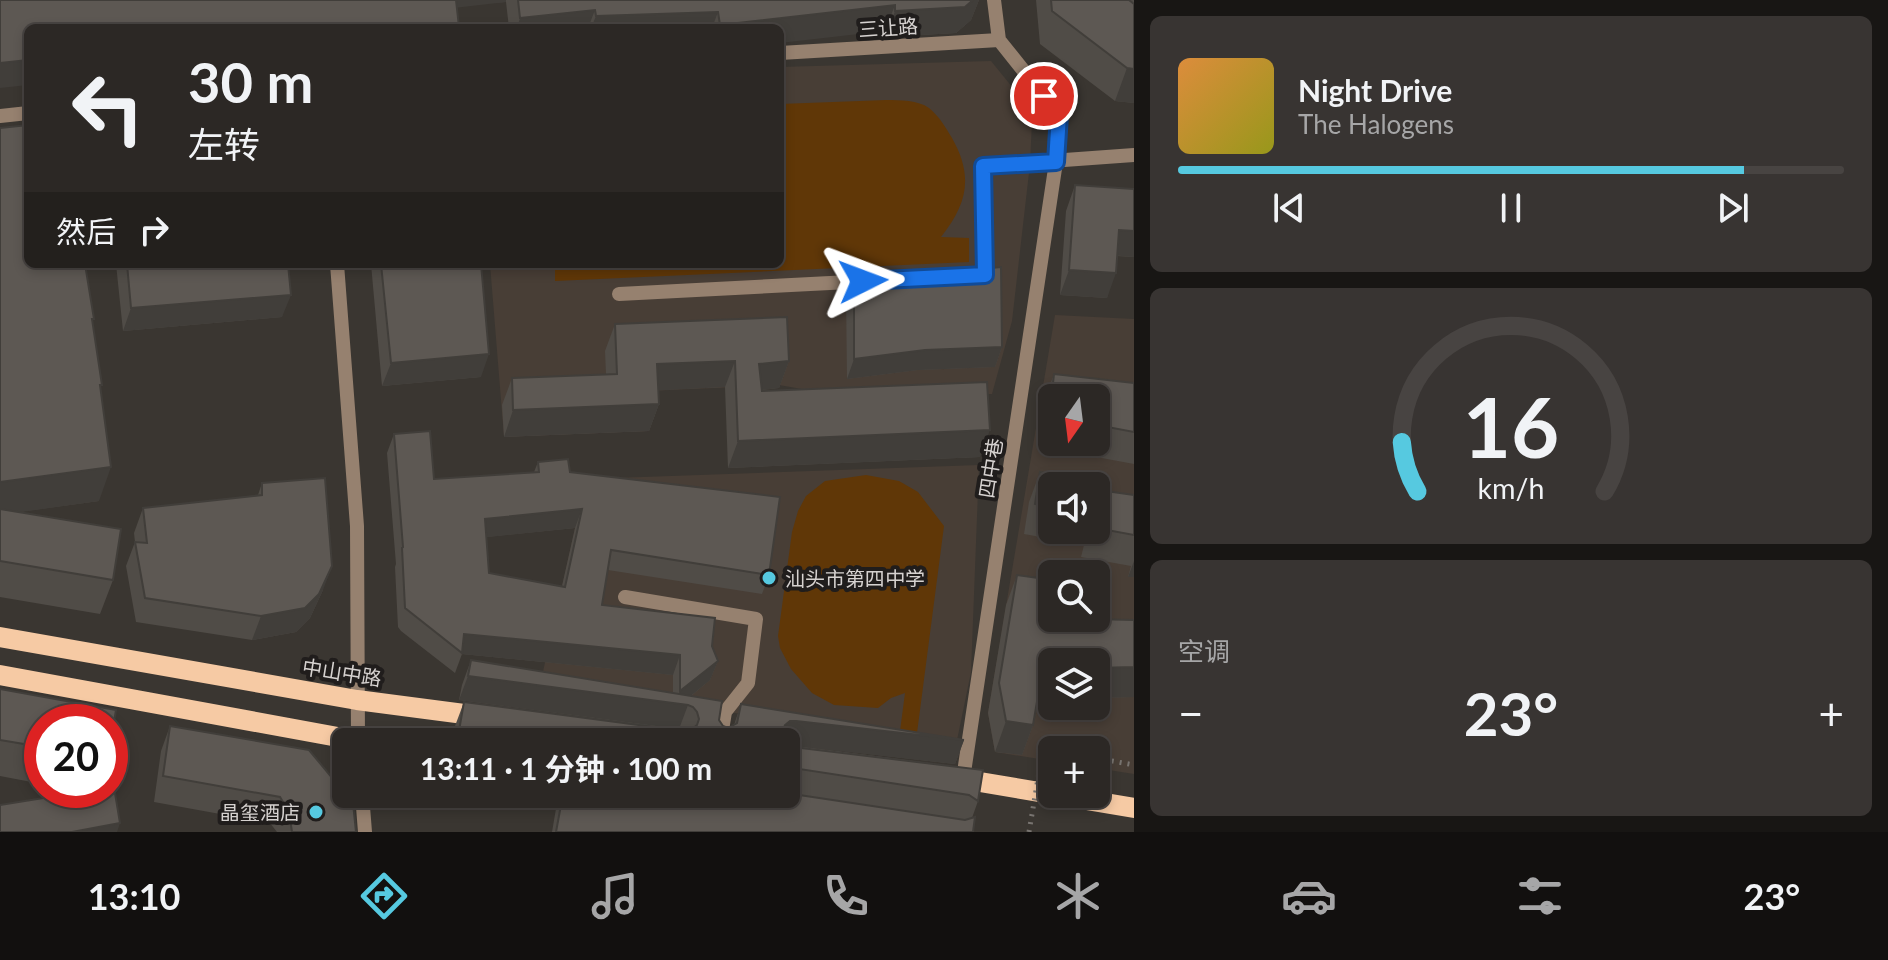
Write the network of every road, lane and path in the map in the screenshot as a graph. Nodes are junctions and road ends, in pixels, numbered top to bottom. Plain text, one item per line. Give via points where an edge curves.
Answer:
1 (994, 0) edge
2 (999, 40) junction
3 (784, 53) edge
4 (24, 113) edge
5 (0, 116) edge
6 (1134, 155) edge
7 (1056, 162) junction
8 (337, 268) edge
9 (953, 277) edge
10 (890, 280) edge
11 (619, 294) dead end
12 (625, 597) dead end
13 (0, 637) edge
14 (0, 675) edge
15 (357, 700) junction
16 (510, 720) edge
17 (359, 728) edge
18 (722, 728) edge
19 (332, 737) edge
20 (1110, 761) edge
21 (1134, 765) edge
22 (934, 776) edge
23 (963, 779) junction
24 (1038, 779) edge
25 (363, 808) edge
26 (1134, 808) edge
27 (365, 832) edge
28 (1029, 832) edge

1 - 2 street
2 - 3 street, 三让路
2 - 7 street, 四中巷 via 1059,115
4 - 5 street
6 - 7 street
7 - 9 street via 983,166 985,275
7 - 23 street, 四中巷
8 - 15 street via 357,526
10 - 11 street
12 - 18 street via 756,619 748,683 725,712
13 - 15 main road, 中山中路
14 - 19 main road
15 - 16 main road, 中山中路
15 - 17 street
20 - 21 path
22 - 23 main road
23 - 26 main road
24 - 28 path, bridge
25 - 27 street

